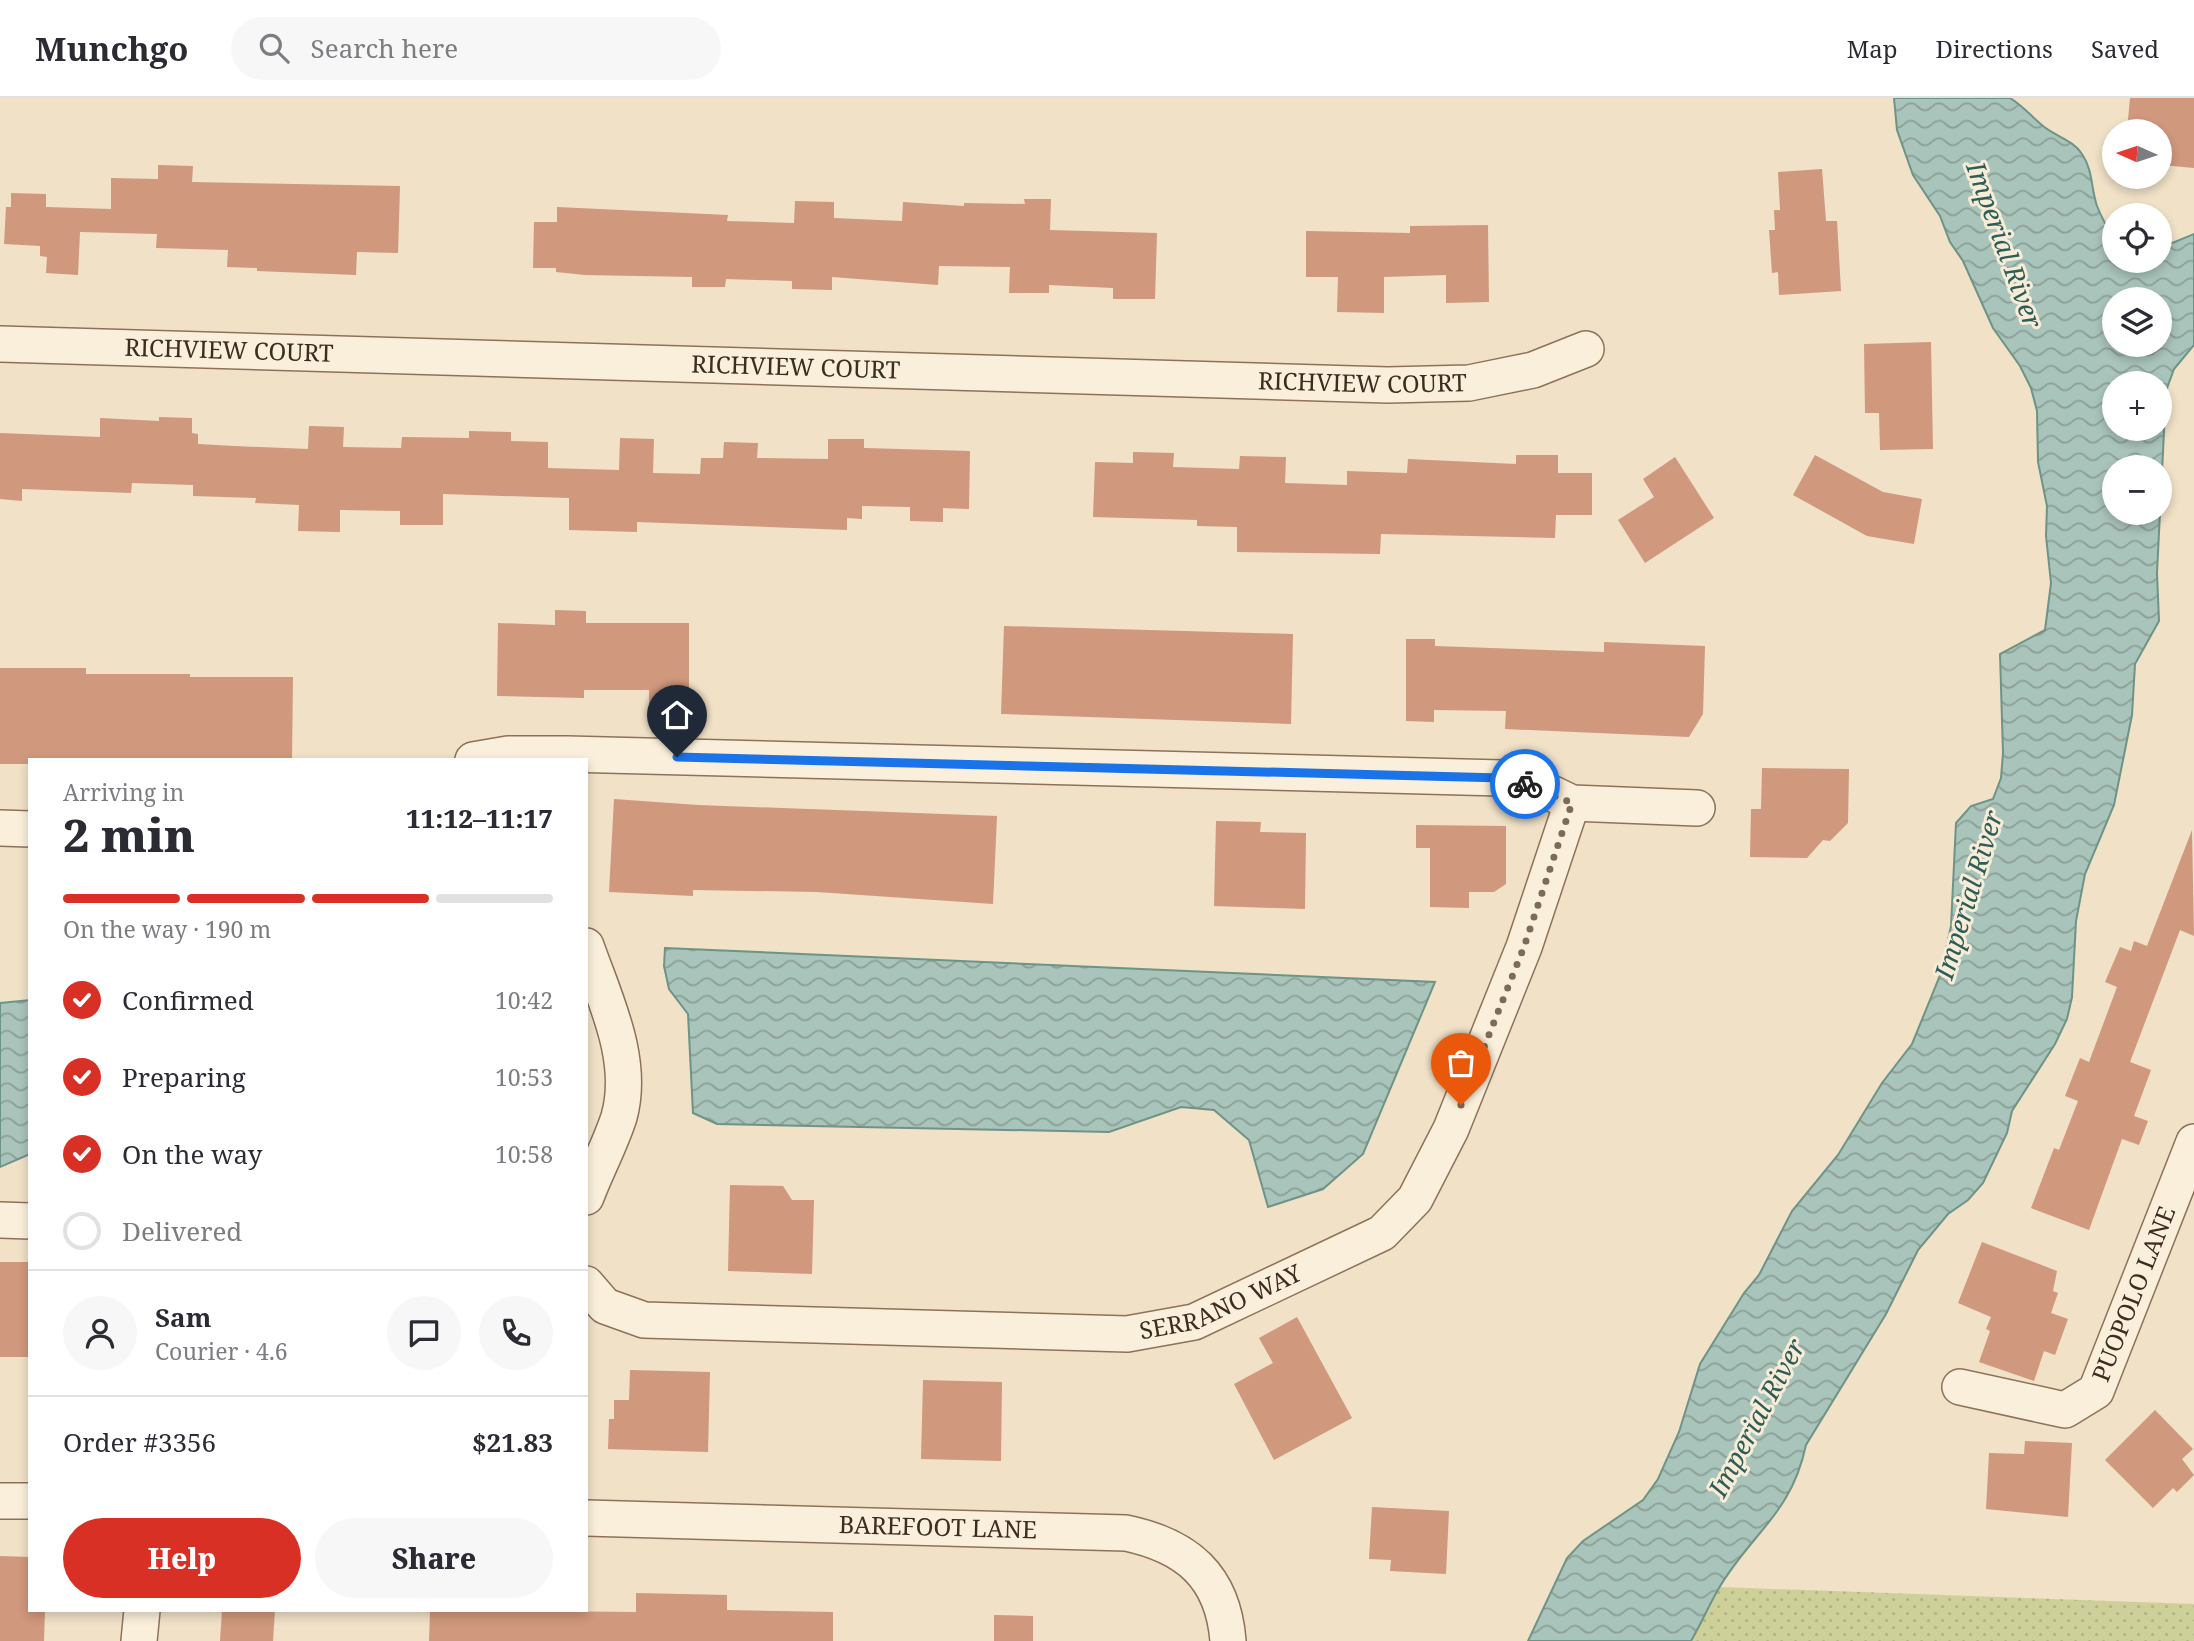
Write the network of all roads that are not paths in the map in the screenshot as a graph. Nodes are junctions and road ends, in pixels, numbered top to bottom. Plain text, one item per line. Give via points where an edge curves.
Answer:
1 (0, 344) edge
2 (1586, 349) dead end
3 (567, 757) edge
4 (485, 758) edge
5 (1572, 803) junction
6 (1696, 808) dead end
7 (0, 828) edge
8 (28, 829) edge
9 (588, 952) edge
10 (2194, 1142) edge
11 (588, 1192) edge
12 (0, 1220) edge
13 (28, 1221) edge
14 (588, 1286) edge
15 (1960, 1387) dead end
16 (0, 1501) edge
17 (28, 1502) edge
18 (588, 1518) edge
19 (142, 1612) edge
20 (138, 1641) edge
21 (1228, 1641) edge

1 - 2 street, RICHVIEW COURT via 1388,385 1469,383 1534,370
3 - 4 street via 508,754
3 - 5 street via 1502,778 1541,788
5 - 6 street
5 - 14 street, SERRANO WAY via 1524,947 1451,1129 1415,1199 1382,1233 1194,1322 1127,1334 644,1320 605,1306
7 - 8 street
9 - 11 street via 616,1029 625,1085 619,1116
10 - 15 street, PUOPOLO LANE via 2096,1391 2065,1410
12 - 13 street
16 - 17 street
18 - 21 street, BAREFOOT LANE via 1126,1533 1158,1540 1186,1556 1209,1580 1226,1615
19 - 20 street

